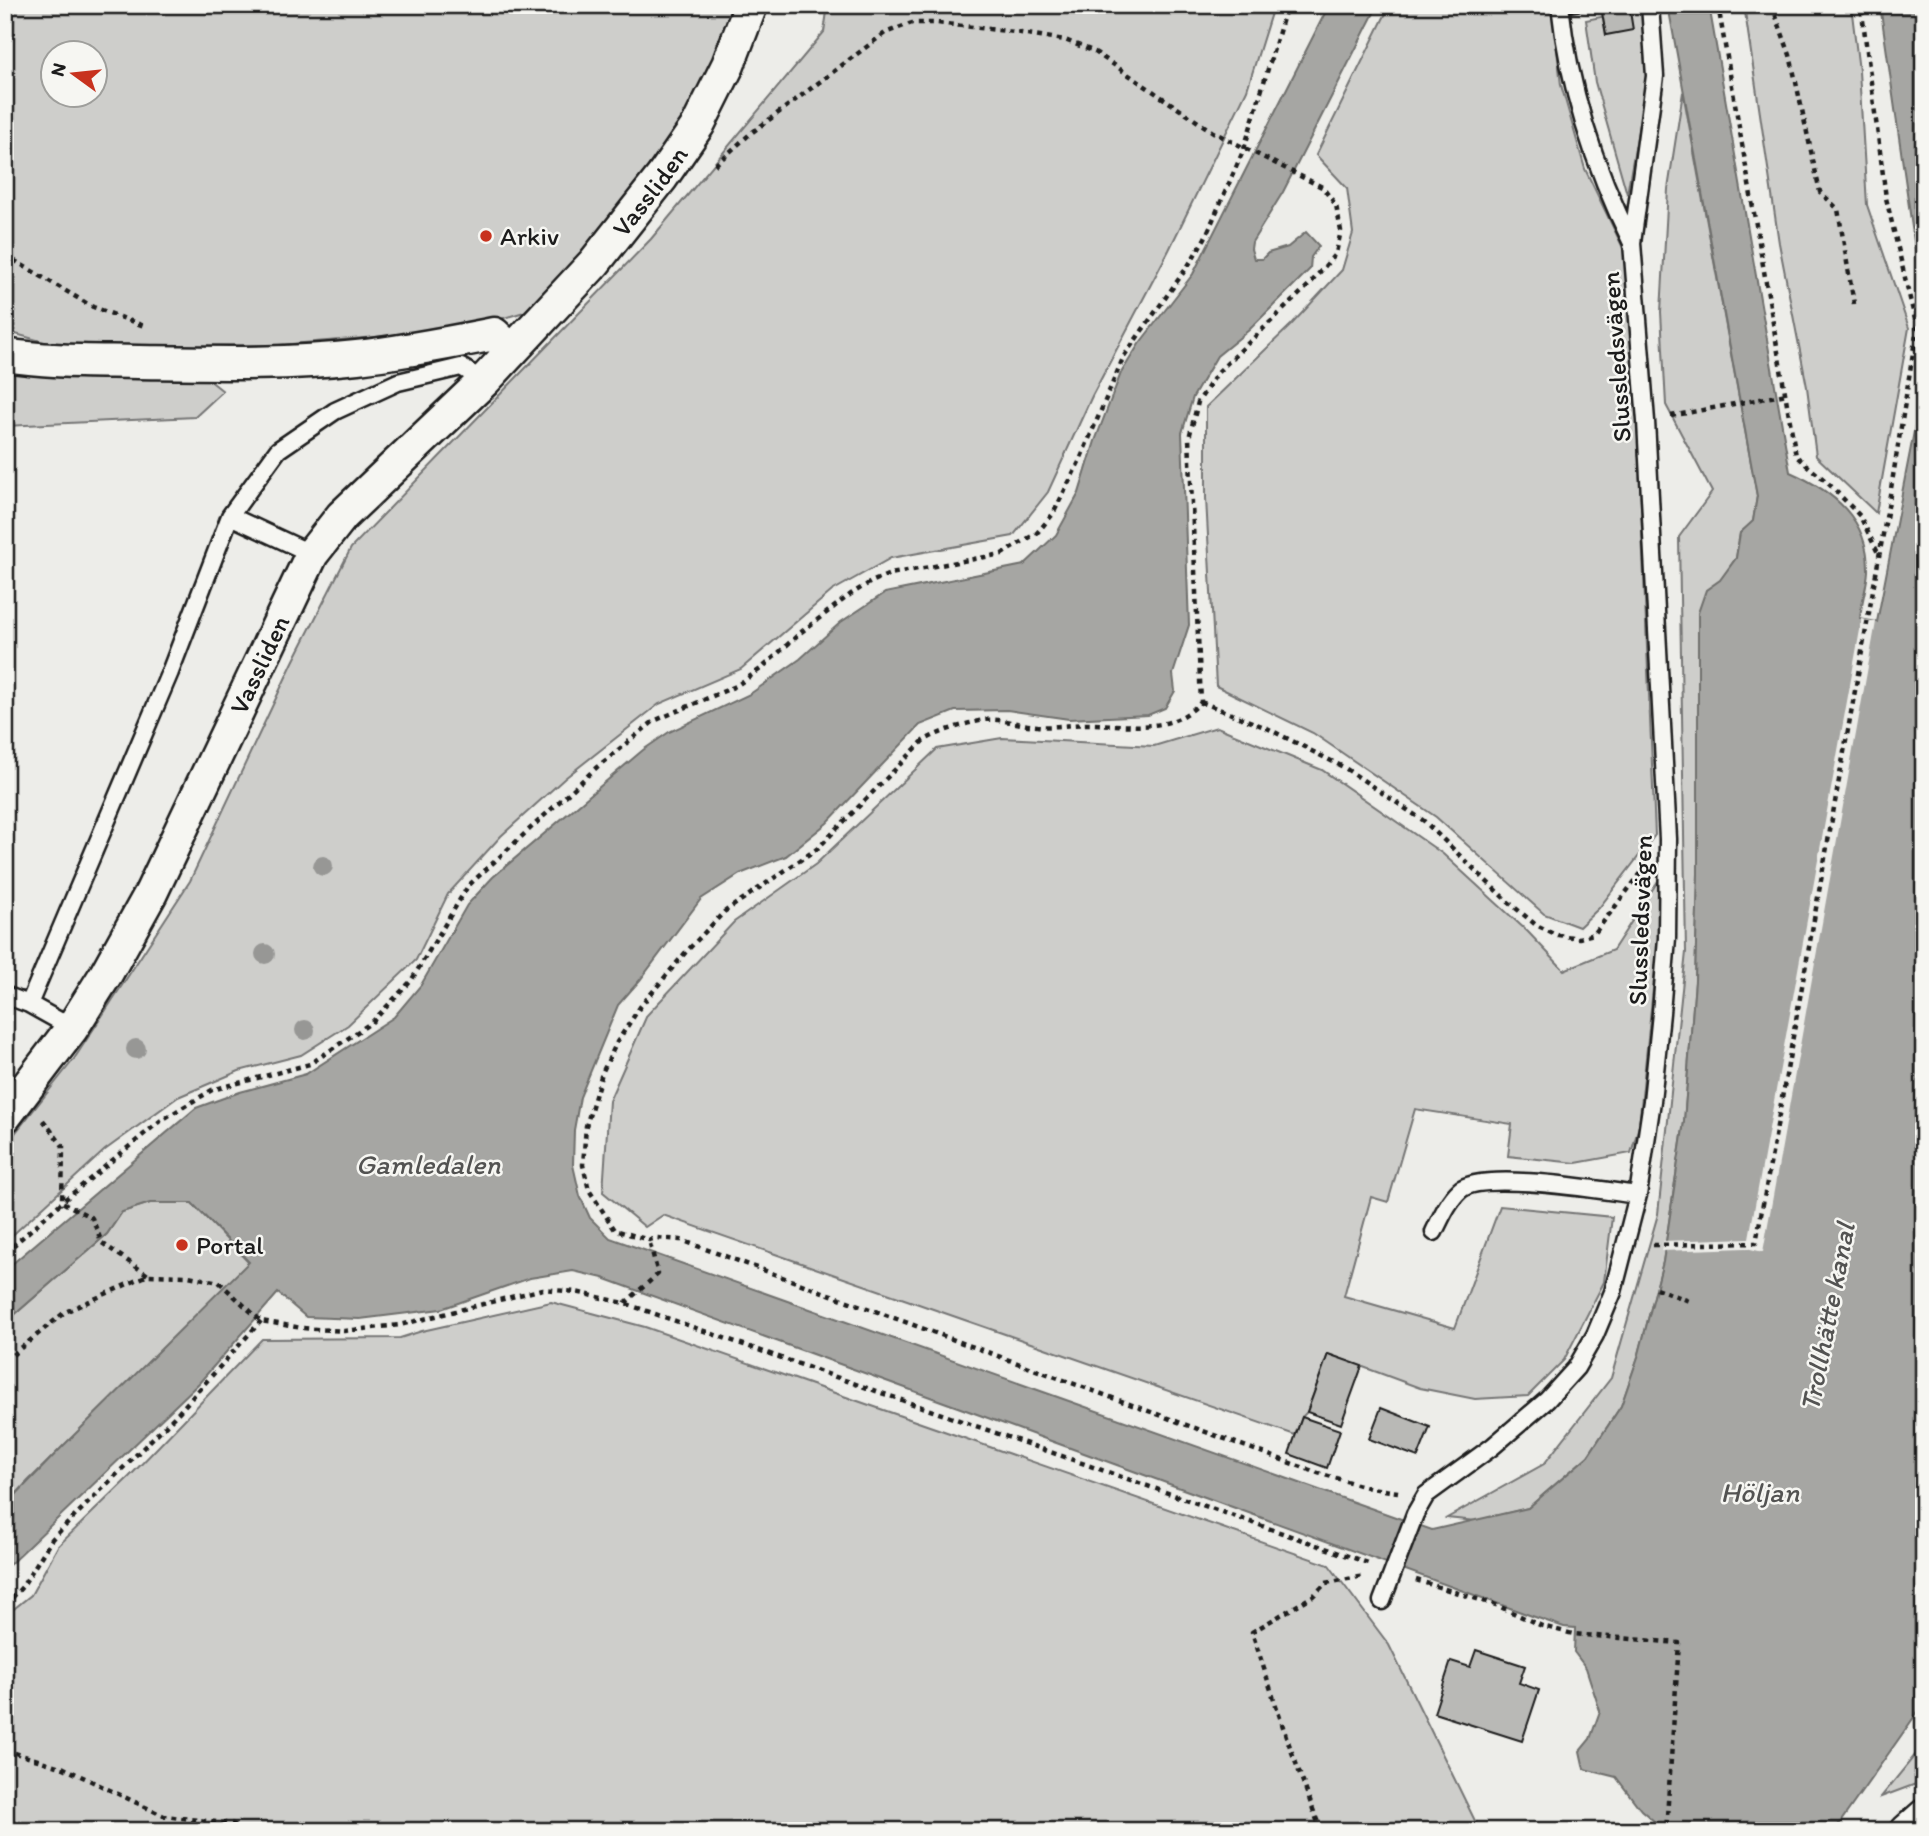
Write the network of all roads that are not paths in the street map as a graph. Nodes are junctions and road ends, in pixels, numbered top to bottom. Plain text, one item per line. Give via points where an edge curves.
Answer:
1 (751, 5) edge
2 (1560, 5) edge
3 (1650, 5) edge
4 (1632, 243) junction
5 (511, 350) junction
6 (5, 355) edge
7 (484, 381) junction
8 (230, 516) junction
9 (312, 554) junction
10 (5, 995) edge
11 (29, 1004) junction
12 (72, 1028) junction
13 (5, 1116) edge
14 (1638, 1195) junction
15 (1434, 1232) dead end
16 (1382, 1601) dead end
17 (1924, 1816) edge
18 (1908, 1831) edge

1 - 5 street, Vassliden via 698,125 662,177 594,263
2 - 4 lane, Slussledsvägen via 1564,44 1588,142
3 - 4 lane, Slussledsvägen via 1655,76
4 - 14 lane, Slussledsvägen via 1668,839 1661,1013
5 - 6 street via 494,334 354,358 198,363
5 - 7 street, Vassliden
7 - 8 lane via 461,367 398,382 335,411 278,450
7 - 9 street, Vassliden via 342,516
8 - 9 lane
8 - 11 lane via 170,672
9 - 12 street, Vassliden via 151,893
10 - 11 lane
11 - 12 lane
12 - 13 street, Vassliden
14 - 15 lane via 1483,1182 1461,1189
14 - 16 lane, Slussledsvägen via 1613,1292 1576,1368 1492,1447 1426,1495
17 - 18 street

